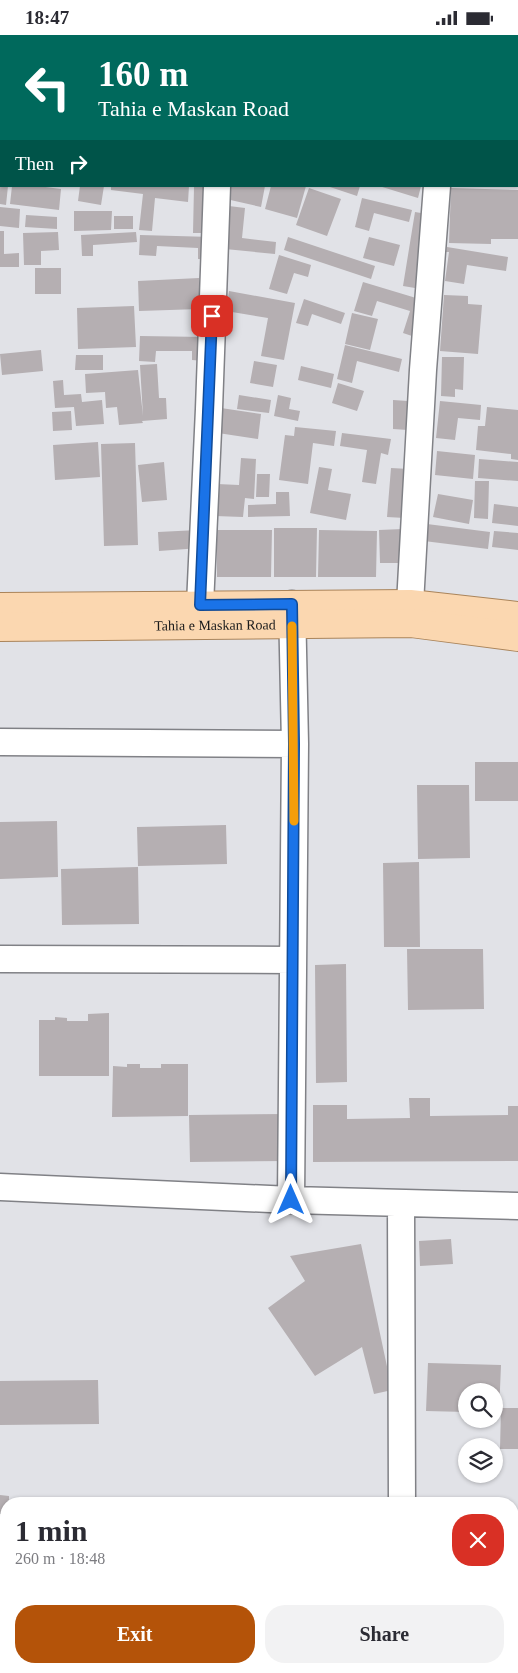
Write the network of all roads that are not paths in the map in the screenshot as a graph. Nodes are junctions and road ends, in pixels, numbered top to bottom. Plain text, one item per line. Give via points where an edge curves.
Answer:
1 (216, 187) edge
2 (437, 187) edge
3 (410, 604) junction
4 (200, 605) junction
5 (0, 607) edge
6 (292, 614) junction
7 (518, 616) edge
8 (0, 627) edge
9 (518, 637) edge
10 (0, 742) edge
11 (294, 744) junction
12 (0, 959) edge
13 (293, 960) junction
14 (0, 1187) edge
15 (291, 1200) junction
16 (401, 1203) junction
17 (518, 1206) edge
18 (402, 1497) edge

1 - 4 street
2 - 3 street
3 - 6 main road, Tahia e Maskan Road
3 - 7 main road, Tahia e Maskan Road
4 - 5 main road, Tahia e Maskan Road
4 - 6 main road, Tahia e Maskan Road
6 - 8 main road, Tahia e Maskan Road
6 - 9 main road, Tahia e Maskan Road via 411,623
6 - 11 street
10 - 11 street
11 - 13 street
12 - 13 street
13 - 15 street
14 - 15 street
15 - 16 street
16 - 17 street
16 - 18 street

